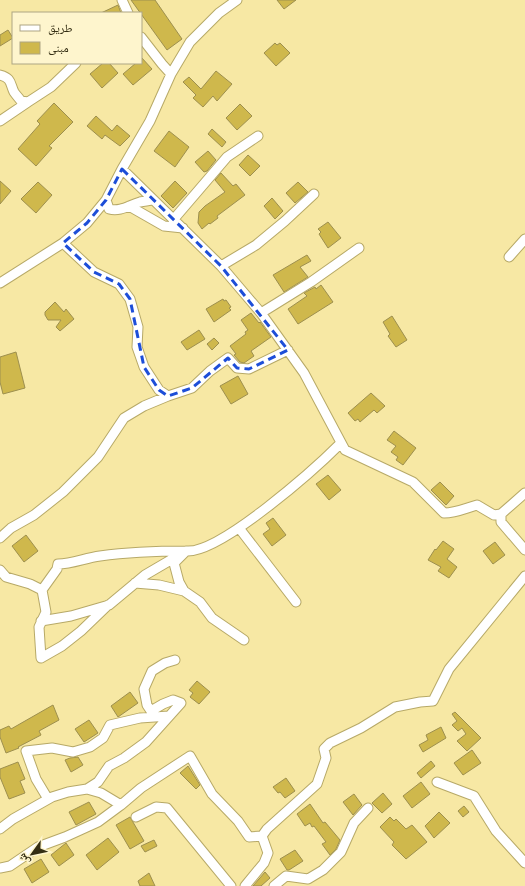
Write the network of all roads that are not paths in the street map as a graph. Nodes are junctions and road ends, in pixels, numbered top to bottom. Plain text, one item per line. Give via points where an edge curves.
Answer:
1 (122, 0) edge
2 (237, 0) edge
3 (128, 12) edge
4 (142, 37) edge
5 (75, 64) edge
6 (172, 74) junction
7 (0, 75) edge
8 (25, 105) junction
9 (0, 116) edge
10 (0, 121) edge
11 (258, 136) dead end
12 (122, 169) junction
13 (314, 194) dead end
14 (106, 200) junction
15 (153, 200) junction
16 (129, 206) junction
17 (173, 220) junction
18 (183, 228) junction
19 (525, 239) edge
20 (63, 243) junction
21 (359, 248) dead end
22 (509, 257) dead end
23 (221, 266) junction
24 (2, 280) edge
25 (261, 313) junction
26 (288, 350) junction
27 (168, 396) junction
28 (341, 443) junction
29 (525, 493) edge
30 (501, 514) junction
31 (239, 528) junction
32 (0, 538) edge
33 (525, 550) edge
34 (186, 551) junction
35 (0, 570) edge
36 (525, 576) edge
37 (135, 583) junction
38 (42, 590) junction
39 (184, 591) junction
40 (296, 602) dead end
41 (109, 604) junction
42 (42, 621) junction
43 (244, 640) dead end
44 (175, 660) dead end
45 (153, 714) junction
46 (169, 716) junction
47 (437, 782) dead end
48 (87, 789) junction
49 (48, 800) junction
50 (121, 805) junction
51 (368, 808) dead end
52 (136, 817) dead end
53 (0, 829) edge
54 (262, 836) junction
55 (525, 863) edge
56 (0, 868) edge
57 (231, 886) edge
58 (245, 886) edge
59 (274, 886) edge

1 - 3 street
2 - 6 street via 219,13 190,42
4 - 6 street
5 - 8 street via 51,87
6 - 12 street via 150,121
7 - 8 street via 12,84 13,91
8 - 9 street
8 - 10 street
11 - 17 street via 226,158
12 - 14 street
12 - 15 street
13 - 23 street via 256,245
14 - 16 street via 109,209 114,211
14 - 20 street via 87,223
15 - 16 street
15 - 17 street
16 - 18 street via 164,226
17 - 18 street
18 - 23 street
19 - 22 street
20 - 24 street
20 - 27 street via 94,272 118,284 130,299 138,327 137,347 144,367 159,390
21 - 25 street
23 - 25 street
25 - 26 street
26 - 27 street via 249,369 237,368 228,358 192,388
26 - 28 street via 304,373
27 - 32 street via 124,418 98,457 63,492
28 - 30 street via 345,450 413,482 444,513 455,513 477,506 494,515
28 - 31 street via 262,512
29 - 30 street
30 - 33 street via 501,522
31 - 34 street via 206,547 192,552
31 - 40 street
34 - 37 street
34 - 38 street via 143,551 58,564
34 - 39 street via 174,563
35 - 38 street via 6,577
36 - 54 street via 449,670 433,701 395,707 330,743 324,749 326,758 318,784 266,829
37 - 39 street
37 - 41 street
38 - 42 street via 46,612
39 - 43 street via 200,602 212,618
41 - 42 street via 71,616
41 - 42 street via 81,631 41,658 39,627
44 - 45 street via 164,663 152,671 144,690 147,706
45 - 46 street
45 - 46 street via 163,704 173,700 181,704
45 - 49 street via 110,725 103,738 90,747 73,752 52,748 26,751 36,779
46 - 48 street via 146,742 108,766 98,782
47 - 55 street via 474,796 496,831
48 - 49 street via 68,792
48 - 50 street via 101,793
49 - 53 street
50 - 54 street via 141,788 190,756 212,794 238,821 249,837
50 - 56 street via 98,822 38,847 10,866
51 - 59 street via 354,823 341,852 323,870 308,879 286,876
52 - 57 street via 156,807 166,808
54 - 58 street via 268,853 264,863

